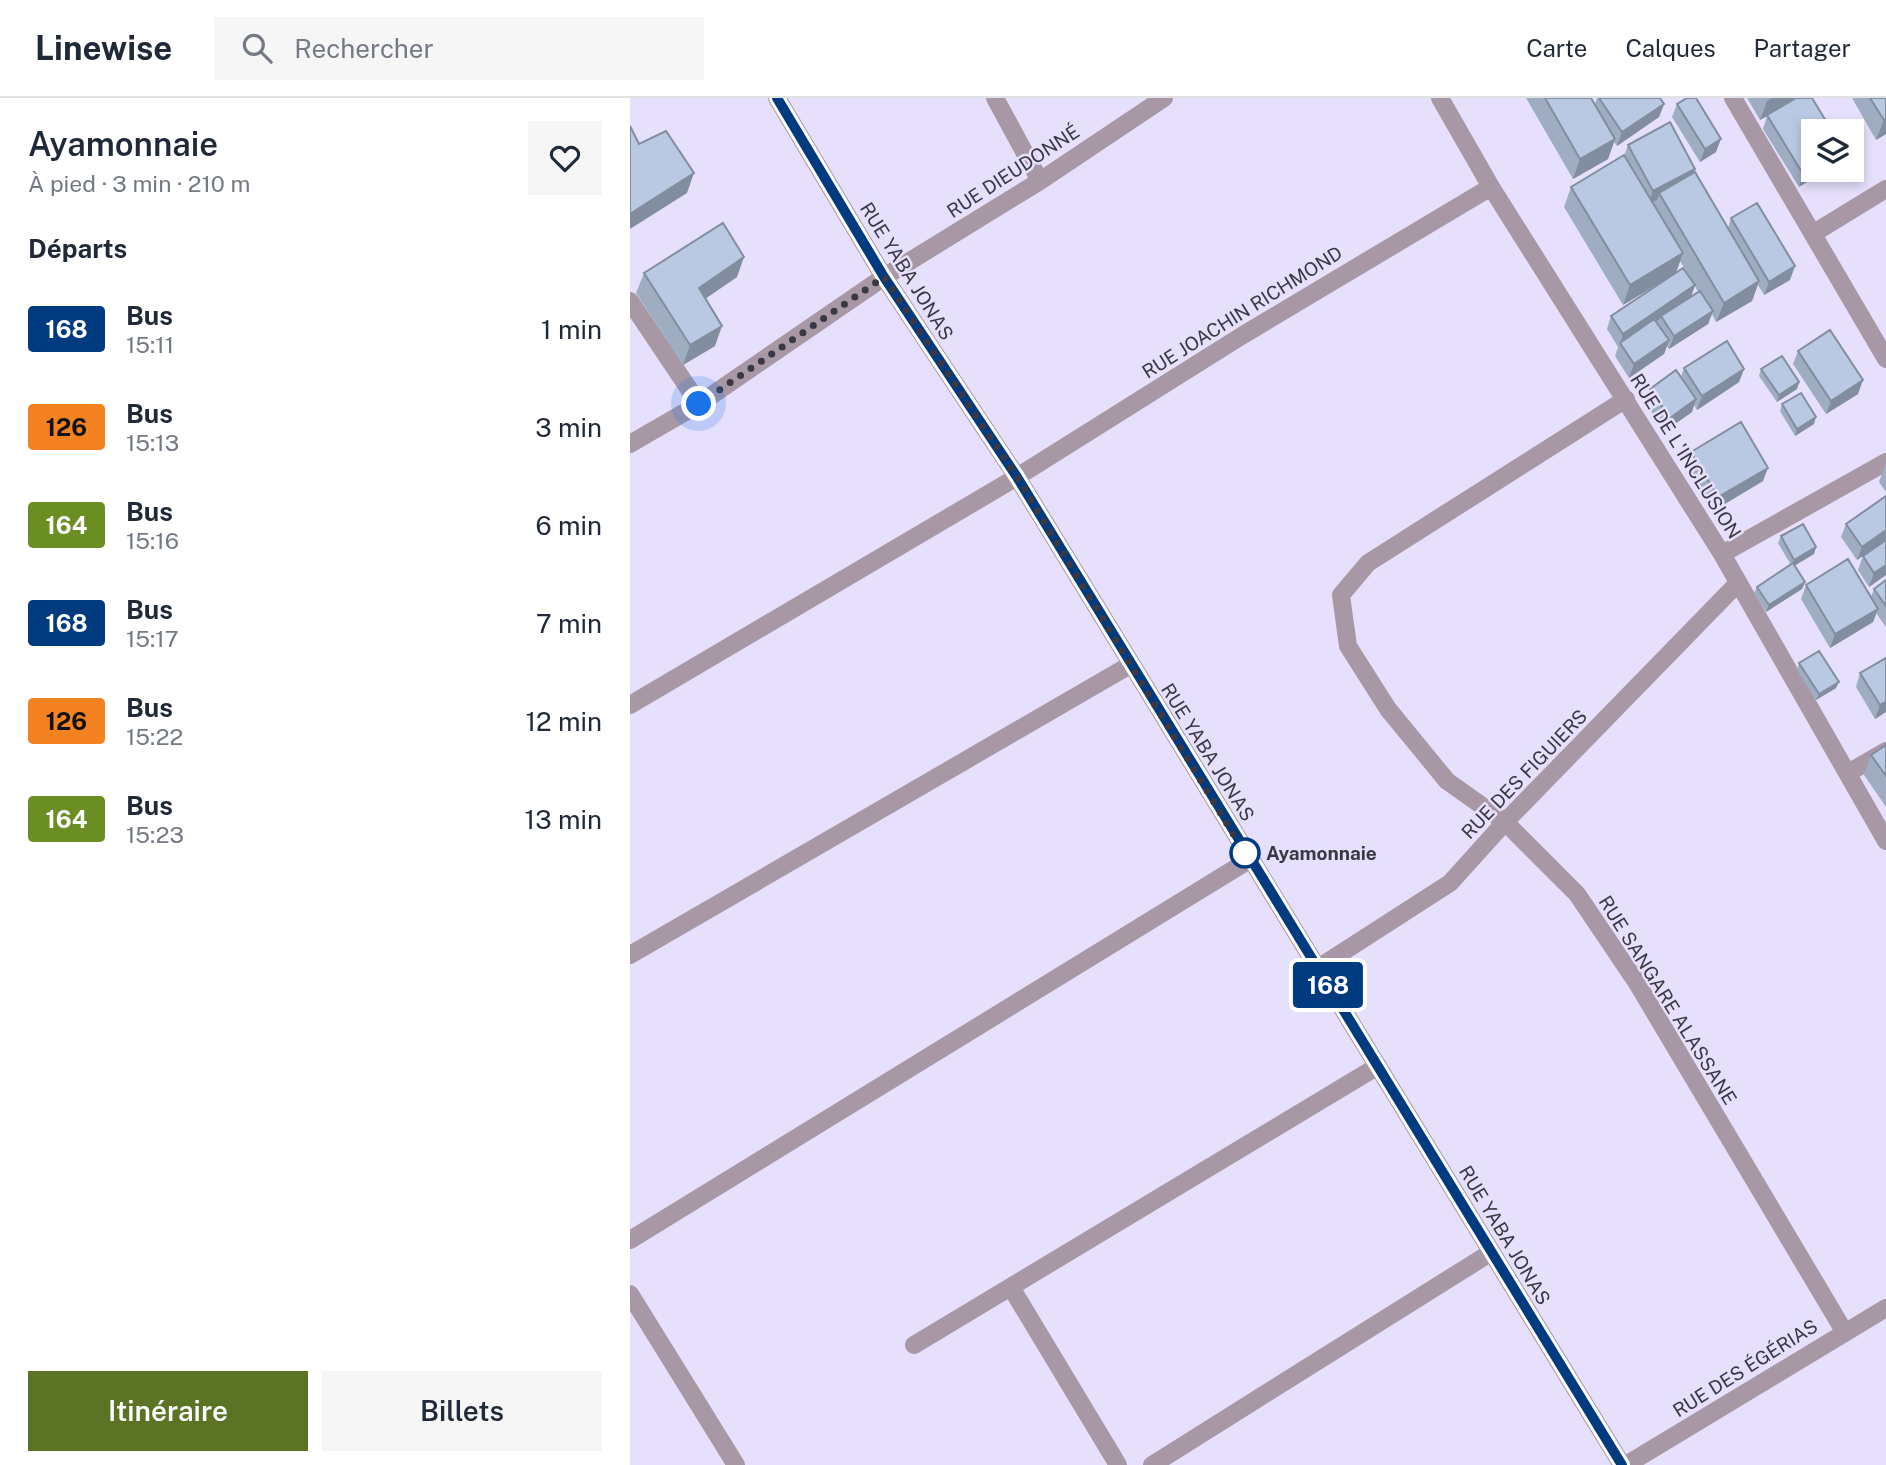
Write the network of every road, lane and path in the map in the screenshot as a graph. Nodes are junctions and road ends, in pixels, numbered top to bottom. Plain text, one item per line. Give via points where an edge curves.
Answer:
1 (777, 98) edge
2 (995, 98) edge
3 (1164, 98) edge
4 (1440, 98) edge
5 (1733, 98) edge
6 (1040, 181) junction
7 (1491, 187) junction
8 (1886, 189) edge
9 (1814, 233) junction
10 (884, 277) junction
11 (630, 301) edge
12 (1886, 359) edge
13 (1626, 399) junction
14 (699, 404) junction
15 (630, 444) edge
16 (1886, 461) edge
17 (1017, 477) junction
18 (1722, 554) junction
19 (1738, 583) junction
20 (1130, 665) junction
21 (630, 705) edge
22 (1886, 751) edge
23 (1848, 773) junction
24 (1505, 822) junction
25 (1886, 841) edge
26 (1249, 860) junction
27 (630, 955) edge
28 (1318, 968) junction
29 (1378, 1066) junction
30 (630, 1240) edge
31 (1490, 1252) junction
32 (1012, 1289) junction
33 (630, 1294) edge
34 (1886, 1308) edge
35 (1844, 1331) junction
36 (914, 1345) dead end
37 (736, 1465) edge
38 (1118, 1465) edge
39 (1152, 1465) edge
40 (1624, 1465) edge

1 - 10 street, RUE YABA JONAS
2 - 6 street
3 - 6 street, RUE DIEUDONNÉ
4 - 7 street, RUE DE L'INCLUSION
5 - 9 street
6 - 10 street, RUE DIEUDONNÉ
7 - 13 street, RUE DE L'INCLUSION
7 - 17 street, RUE JOACHIN RICHMOND via 1242,335
8 - 9 street
9 - 12 street
10 - 14 street, RUE DIEUDONNÉ
10 - 17 street, RUE YABA JONAS
11 - 14 street
13 - 18 street, RUE DE L'INCLUSION
13 - 24 street, RUE SANGARE ALASSANE via 1368,563 1341,595 1348,646 1388,709 1447,781
14 - 15 street, RUE DIEUDONNÉ
16 - 18 street
17 - 20 street, RUE YABA JONAS
17 - 21 street, RUE JOACHIN RICHMOND
18 - 19 street, RUE DE L'INCLUSION
19 - 23 street, RUE DE L'INCLUSION
19 - 24 street, RUE DES FIGUIERS
20 - 26 street, RUE YABA JONAS
20 - 27 street
22 - 23 street
23 - 25 street, RUE DE L'INCLUSION
24 - 28 street, RUE DES FIGUIERS via 1450,883
24 - 35 street, RUE SANGARE ALASSANE via 1577,894 1637,983
26 - 28 street, RUE YABA JONAS
26 - 30 street
28 - 29 street, RUE YABA JONAS
29 - 31 street, RUE YABA JONAS
29 - 32 street
31 - 39 street
31 - 40 street, RUE YABA JONAS
32 - 36 street
32 - 38 street
33 - 37 street
34 - 35 street, RUE DES ÉGÉRIAS
35 - 40 street, RUE DES ÉGÉRIAS

